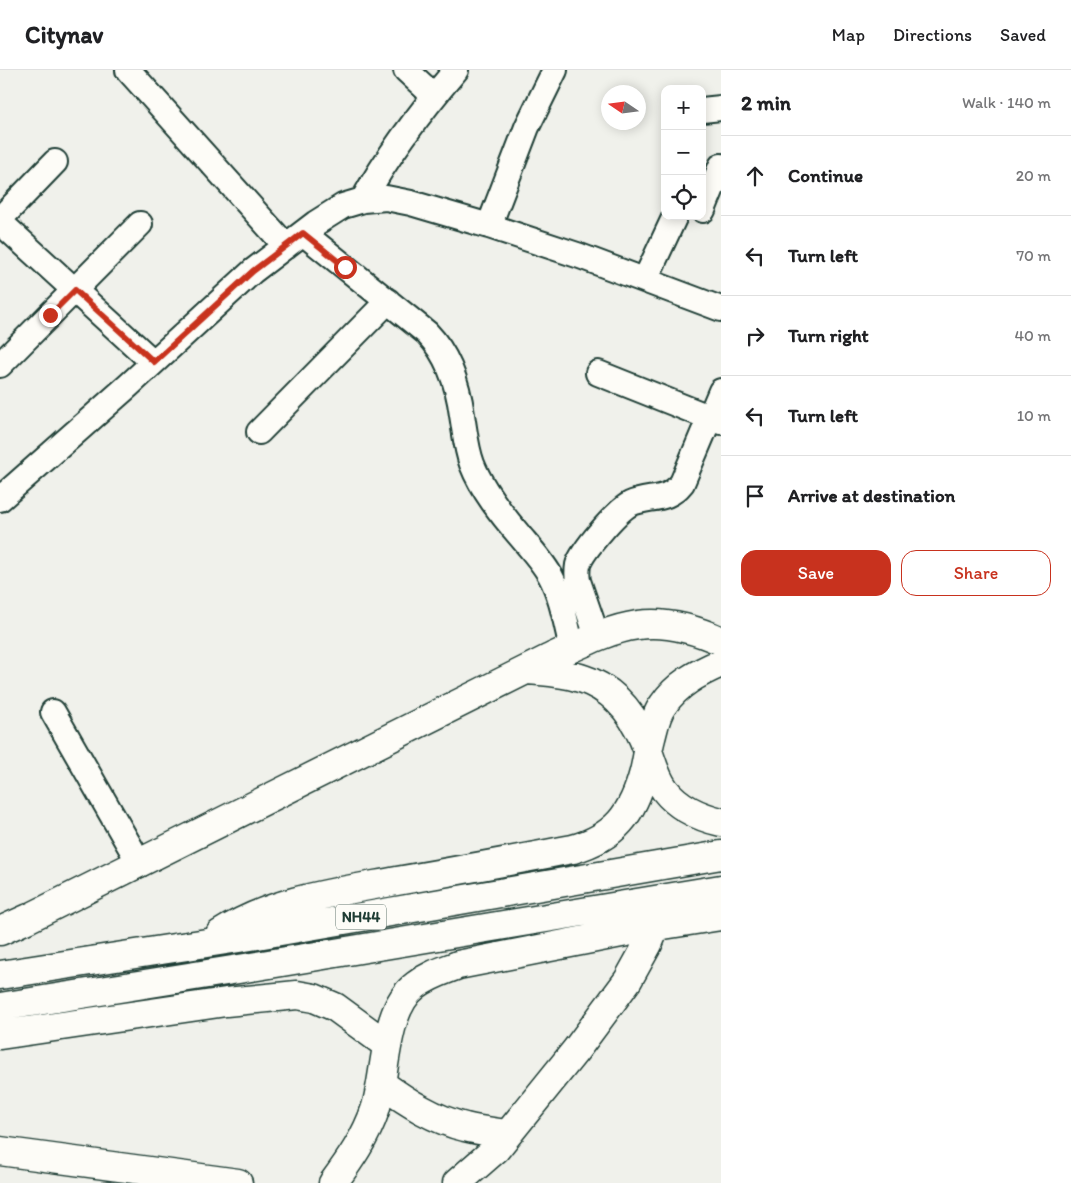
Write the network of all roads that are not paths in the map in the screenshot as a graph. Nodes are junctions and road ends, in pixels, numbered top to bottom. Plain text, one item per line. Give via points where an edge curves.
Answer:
1 (128, 70) edge
2 (406, 70) edge
3 (456, 70) edge
4 (555, 70) edge
5 (434, 96) junction
6 (721, 108) edge
7 (706, 110) edge
8 (55, 162) dead end
9 (721, 166) edge
10 (362, 200) junction
11 (709, 212) edge
12 (0, 220) edge
13 (672, 220) edge
14 (140, 224) dead end
15 (489, 226) junction
16 (294, 239) junction
17 (645, 280) junction
18 (75, 290) junction
19 (388, 301) junction
20 (721, 309) edge
21 (154, 362) junction
22 (0, 365) edge
23 (598, 373) dead end
24 (721, 391) edge
25 (715, 420) edge
26 (259, 432) dead end
27 (0, 499) edge
28 (597, 636) junction
29 (721, 641) edge
30 (572, 648) junction
31 (721, 663) edge
32 (527, 670) junction
33 (53, 712) dead end
34 (648, 750) junction
35 (721, 822) edge
36 (721, 855) edge
37 (140, 864) junction
38 (721, 889) edge
39 (666, 898) junction
40 (721, 916) edge
41 (657, 926) junction
42 (0, 931) edge
43 (206, 943) junction
44 (0, 975) edge
45 (0, 1007) edge
46 (0, 1035) edge
47 (387, 1045) junction
48 (382, 1084) junction
49 (508, 1134) junction
50 (0, 1152) edge
51 (238, 1183) edge
52 (333, 1183) edge
53 (457, 1183) edge

1 - 16 street
2 - 5 street
3 - 5 street
4 - 15 street via 527,127
5 - 10 street via 400,140
6 - 7 street
8 - 12 street
9 - 11 street
10 - 15 street via 386,198 411,203
10 - 16 street via 343,206
12 - 18 street
13 - 17 street
14 - 18 street
15 - 17 street
16 - 19 street
16 - 21 street via 221,299
17 - 20 street
18 - 21 street
18 - 22 street
19 - 26 street
19 - 30 street via 427,333 445,355 457,386 472,464 483,485 551,576
21 - 27 street
23 - 25 street
24 - 25 street
25 - 28 street via 676,490 668,496 641,500 625,507 580,559 577,574
28 - 29 highway via 641,624 659,623 683,627
28 - 30 highway
30 - 32 highway
31 - 34 highway via 684,682 661,706
32 - 34 highway via 576,676 611,694 628,712
32 - 37 highway
33 - 37 street
34 - 35 highway via 659,781 674,799 686,809
34 - 43 highway via 634,802 608,835 590,844 308,899 254,915
36 - 43 highway, NH44
37 - 42 highway
38 - 39 highway, NH44
39 - 41 highway
39 - 45 highway, NH44
40 - 41 highway
41 - 47 highway via 466,963 432,975 405,996
41 - 49 highway via 628,980
43 - 44 highway, NH44
46 - 47 highway via 226,1002 298,995 335,1007
47 - 48 highway
48 - 49 highway via 402,1099 451,1123
48 - 52 highway via 367,1130
49 - 53 highway via 496,1149
50 - 51 highway

